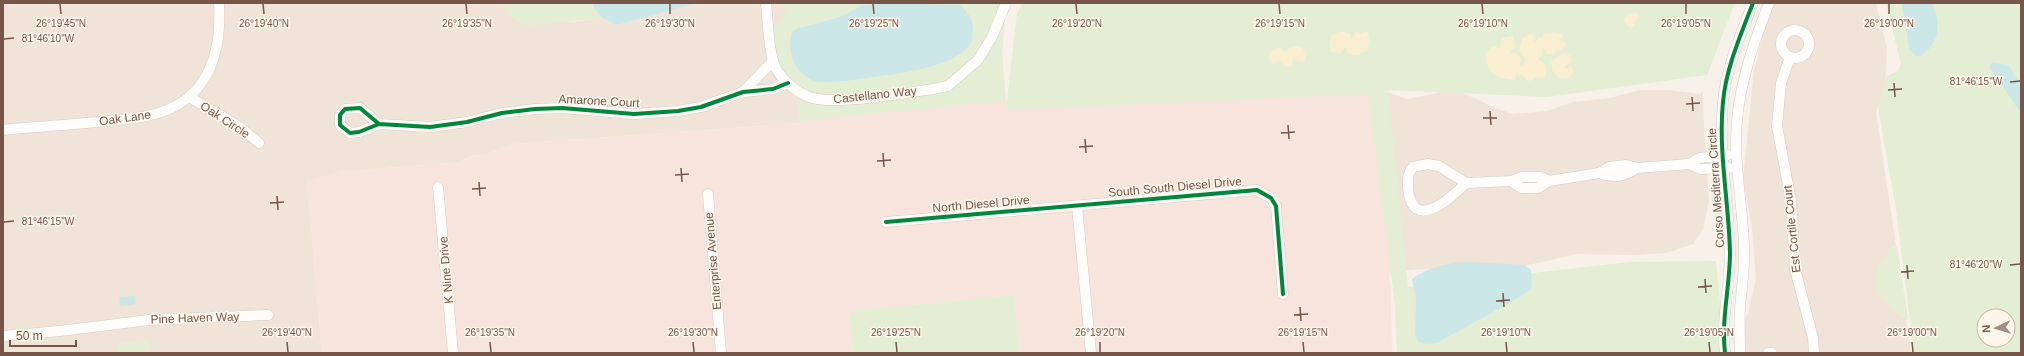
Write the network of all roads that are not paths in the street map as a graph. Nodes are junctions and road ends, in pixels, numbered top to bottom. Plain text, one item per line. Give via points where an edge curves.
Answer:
1 (219, 3) edge
2 (766, 3) edge
3 (1006, 3) edge
4 (1753, 3) edge
5 (1769, 3) edge
6 (1790, 57) dead end
7 (773, 62) junction
8 (788, 83) junction
9 (743, 92) junction
10 (189, 97) junction
11 (380, 124) dead end
12 (3, 130) edge
13 (259, 143) dead end
14 (1737, 154) junction
15 (1723, 156) junction
16 (1688, 164) junction
17 (1738, 167) junction
18 (1724, 168) junction
19 (1466, 183) junction
20 (438, 187) dead end
21 (708, 194) dead end
22 (1077, 206) junction
23 (886, 222) dead end
24 (1283, 294) dead end
25 (268, 316) dead end
26 (3, 336) edge
27 (453, 353) edge
28 (721, 353) edge
29 (1091, 353) edge
30 (1725, 353) edge
31 (1740, 353) edge
32 (1768, 353) edge
33 (1772, 353) edge
34 (1814, 353) edge

1 - 10 street, Oak Lane via 220,28 214,60 204,80
2 - 7 street, Castellano Way
3 - 8 street, Castellano Way via 992,37 978,60 948,86 828,100 809,97
4 - 15 street, Corso Mediterra Circle via 1727,79 1722,121
5 - 14 street, Corso Mediterra Circle via 1742,83 1737,122
6 - 34 street, Est Cortile Court via 1779,95 1777,126 1791,201 1795,269 1813,338
7 - 8 street, Castellano Way
7 - 9 street
8 - 9 street via 773,89
9 - 11 street, Amarone Court via 701,107 656,114 562,108 502,113 467,122 430,127
10 - 12 street, Oak Lane via 174,107 150,116
10 - 13 street, Oak Circle via 240,127
14 - 15 street
14 - 17 street, Corso Mediterra Circle
15 - 16 street via 1699,158
15 - 18 street, Corso Mediterra Circle
16 - 18 street via 1700,169
16 - 19 street via 1637,168 1626,175 1610,177 1599,173 1549,181 1541,177 1522,177 1511,181
17 - 18 street
17 - 31 street, Corso Mediterra Circle via 1744,248
18 - 30 street, Corso Mediterra Circle via 1730,254
19 - 19 street via 1439,166 1428,164 1413,167 1407,177 1409,199 1419,210 1438,207
20 - 27 street, K Nine Drive
21 - 28 street, Enterprise Avenue
22 - 23 street, North Diesel Drive
22 - 24 street, South South Diesel Drive via 1257,190 1271,198 1276,206
22 - 29 street
25 - 26 street, Pine Haven Way via 149,320 60,332
32 - 33 street

